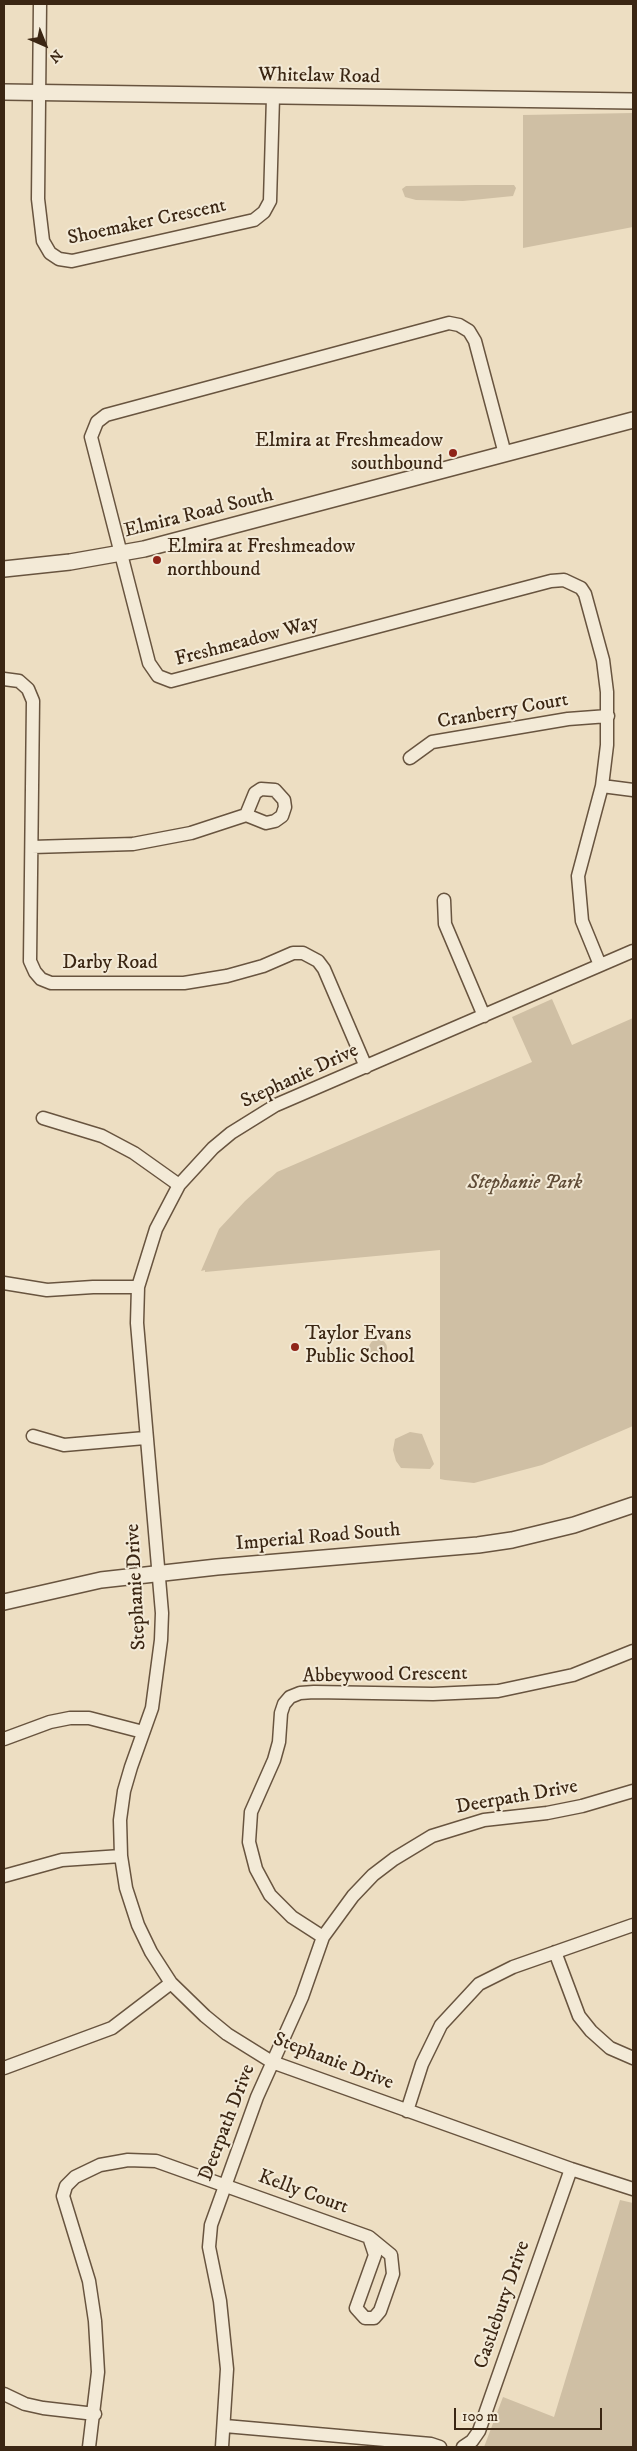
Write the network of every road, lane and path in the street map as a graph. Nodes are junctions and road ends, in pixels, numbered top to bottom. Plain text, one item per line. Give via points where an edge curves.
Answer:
1 (40, 4) edge
2 (4, 92) edge
3 (38, 93) junction
4 (273, 97) junction
5 (633, 101) edge
6 (633, 420) edge
7 (506, 454) junction
8 (120, 554) junction
9 (4, 569) edge
10 (4, 679) edge
11 (608, 716) junction
12 (410, 758) dead end
13 (602, 786) junction
14 (633, 790) edge
15 (246, 815) dead end
16 (32, 847) junction
17 (444, 900) dead end
18 (633, 951) edge
19 (600, 965) junction
20 (484, 1016) junction
21 (366, 1067) junction
22 (43, 1118) dead end
23 (179, 1185) junction
24 (4, 1283) edge
25 (138, 1287) junction
26 (33, 1436) dead end
27 (145, 1438) junction
28 (633, 1505) edge
29 (158, 1573) junction
30 (4, 1602) edge
31 (633, 1651) edge
32 (143, 1732) junction
33 (4, 1739) edge
34 (633, 1791) edge
35 (120, 1856) junction
36 (4, 1876) edge
37 (633, 1925) edge
38 (323, 1937) junction
39 (555, 1952) junction
40 (171, 1983) junction
41 (633, 2058) edge
42 (272, 2062) junction
43 (4, 2068) edge
44 (407, 2111) junction
45 (571, 2169) junction
46 (224, 2185) junction
47 (633, 2189) edge
48 (369, 2237) junction
49 (4, 2394) edge
50 (95, 2414) junction
51 (225, 2426) junction
52 (351, 2442) edge
53 (89, 2447) edge
54 (222, 2447) edge
55 (440, 2447) edge
56 (462, 2447) edge

1 - 3 street, Shoemaker Crescent
2 - 3 street, Whitelaw Road
3 - 4 street, Whitelaw Road
3 - 4 street, Shoemaker Crescent via 38,199 43,241 50,253 59,259 72,260 254,220 264,212 270,201
4 - 5 street, Whitelaw Road
6 - 7 street, Elmira Road South
7 - 8 street, Elmira Road South
7 - 8 street, Freshmeadow Way via 475,341 469,331 449,324 106,415 92,429 91,443
8 - 9 street, Elmira Road South
8 - 11 street, Freshmeadow Way via 149,663 158,676 171,682 551,581 574,583 585,594 603,660
10 - 16 street, Darby Road via 19,681 28,689 33,701
11 - 12 street, Cranberry Court via 568,719 432,742
11 - 13 street, Freshmeadow Way
13 - 14 street
13 - 19 street, Freshmeadow Way via 578,876 582,921
15 - 16 street via 191,833 133,844
16 - 21 street, Darby Road via 30,961 41,979 51,983 184,983 227,976 303,952 318,961 324,970
17 - 20 street via 445,924
18 - 19 street, Stephanie Drive
19 - 20 street, Stephanie Drive
20 - 21 street, Stephanie Drive
21 - 23 street, Stephanie Drive via 276,1105 246,1122 213,1148
22 - 23 street via 102,1136 134,1153
23 - 25 street, Stephanie Drive via 156,1229
24 - 25 street via 47,1290
25 - 27 street, Stephanie Drive via 137,1323
26 - 27 street via 64,1445
27 - 29 street, Stephanie Drive
28 - 29 street, Imperial Road South via 574,1525 478,1545
29 - 30 street, Imperial Road South via 70,1586
29 - 32 street, Stephanie Drive via 162,1640 152,1708
31 - 38 street, Abbeywood Crescent via 573,1675 498,1691 433,1694 314,1692 290,1697 281,1713 274,1760 250,1812 249,1842 256,1869 270,1895 292,1917
32 - 33 street via 89,1718 70,1718
32 - 35 street, Stephanie Drive via 124,1791
34 - 38 street, Deerpath Drive via 548,1813 484,1820 432,1836 400,1854 374,1875 352,1896
35 - 36 street via 62,1860
35 - 40 street, Stephanie Drive via 138,1925
37 - 39 street
38 - 42 street, Deerpath Drive via 302,1998
39 - 41 street via 579,2016 610,2048
39 - 44 street via 492,1976 454,2009 430,2045
40 - 42 street, Stephanie Drive via 227,2034
40 - 43 street via 112,2028
42 - 44 street, Stephanie Drive
42 - 46 street, Deerpath Drive
44 - 45 street, Stephanie Drive
45 - 47 street, Stephanie Drive
45 - 56 street, Castlebury Drive via 478,2431 472,2441
46 - 48 street, Kelly Court
46 - 50 street, Kelly Court via 156,2161 128,2160 100,2165 75,2176 66,2186 63,2196 65,2208 87,2273 95,2321 98,2372
46 - 51 street, Deerpath Drive via 210,2225 209,2241 224,2329 227,2369
48 - 48 street, Kelly Court via 374,2255 356,2308 365,2318 374,2318 380,2311 393,2274 391,2255
49 - 50 street via 43,2408
50 - 53 street, Kelly Court
51 - 52 street
51 - 54 street, Deerpath Drive
52 - 55 street

